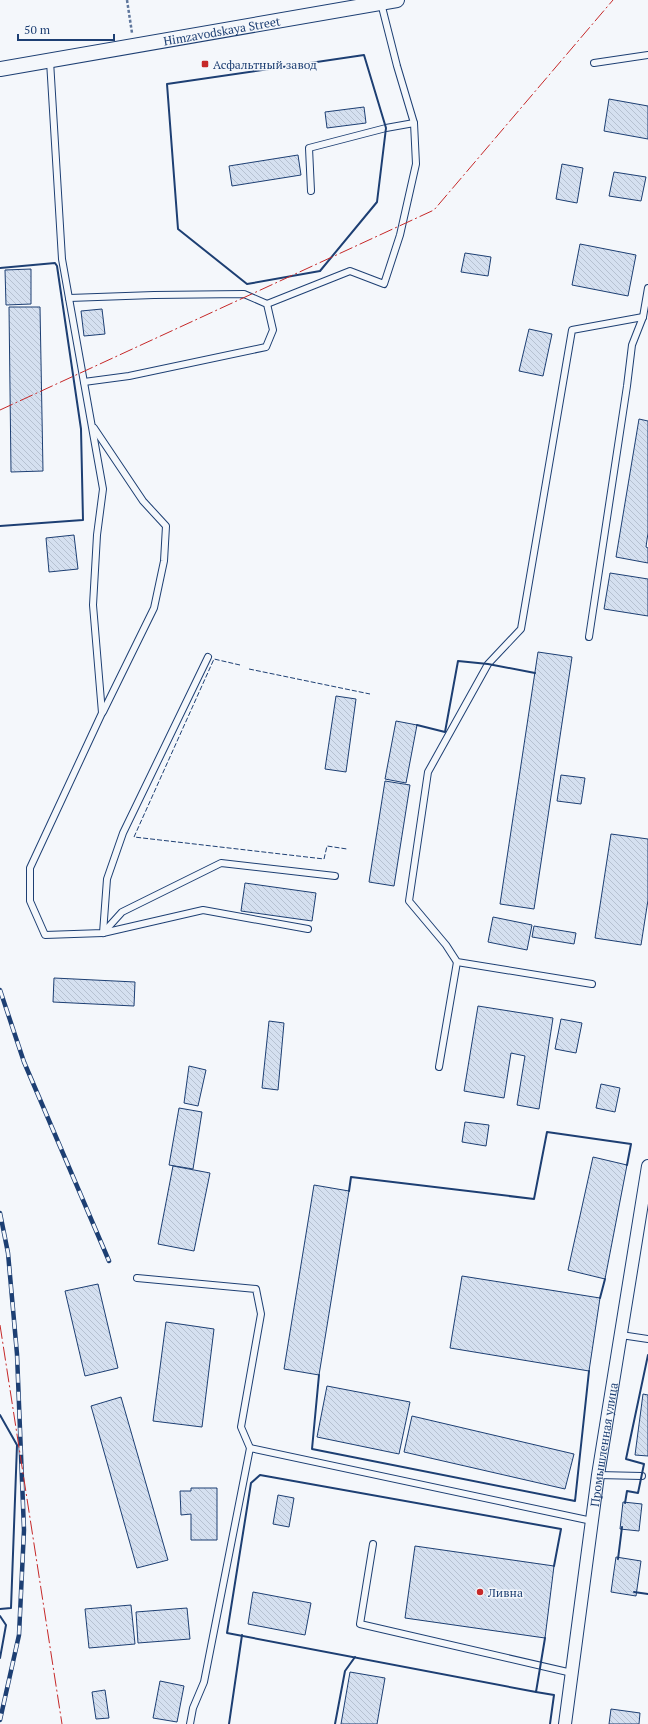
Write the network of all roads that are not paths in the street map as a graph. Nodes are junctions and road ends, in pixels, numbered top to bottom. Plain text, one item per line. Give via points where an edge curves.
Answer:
1 (397, 0) edge
2 (381, 3) junction
3 (648, 55) edge
4 (50, 61) junction
5 (594, 63) dead end
6 (0, 69) edge
7 (414, 123) junction
8 (311, 191) dead end
9 (62, 259) junction
10 (55, 263) dead end
11 (648, 288) edge
12 (69, 298) junction
13 (267, 304) junction
14 (643, 317) junction
15 (84, 382) junction
16 (92, 425) junction
17 (589, 637) dead end
18 (208, 657) dead end
19 (102, 713) junction
20 (336, 876) dead end
21 (308, 929) dead end
22 (103, 933) junction
23 (457, 962) junction
24 (592, 984) dead end
25 (439, 1067) dead end
26 (648, 1166) edge
27 (137, 1278) dead end
28 (621, 1334) junction
29 (648, 1338) edge
30 (250, 1448) junction
31 (598, 1475) junction
32 (642, 1476) dead end
33 (592, 1521) junction
34 (373, 1544) dead end
35 (572, 1673) junction
36 (190, 1724) edge
37 (564, 1724) edge

1 - 2 street, Himzavodskaya Street
2 - 4 street, Himzavodskaya Street
2 - 7 lane
3 - 5 lane
4 - 6 street, Himzavodskaya Street
4 - 9 lane
7 - 8 lane via 309,148
7 - 13 lane via 416,164 400,235 384,284 350,271
9 - 10 lane
9 - 12 lane
11 - 14 lane
12 - 13 lane via 244,294
12 - 15 lane
13 - 15 lane via 273,330 266,346 129,376
14 - 17 lane via 632,345
14 - 23 lane via 572,330 521,628 488,664 428,772 409,901
15 - 16 lane
16 - 19 lane via 103,489 96,536 93,605
16 - 19 lane via 143,501 166,526 164,561 154,608
18 - 22 lane via 123,833 107,879
19 - 22 lane via 30,868 30,900 45,935
20 - 22 lane via 221,863 122,912
21 - 22 lane via 203,910
23 - 24 lane
23 - 25 lane
26 - 28 street, Промышленная улица
27 - 30 lane via 256,1289 261,1314 242,1427
28 - 29 lane
28 - 31 street, Промышленная улица
30 - 33 lane
30 - 36 lane via 204,1682 193,1708
31 - 32 lane
31 - 33 street, Промышленная улица
33 - 35 street, Промышленная улица
34 - 35 lane via 360,1624
35 - 37 street, Промышленная улица

